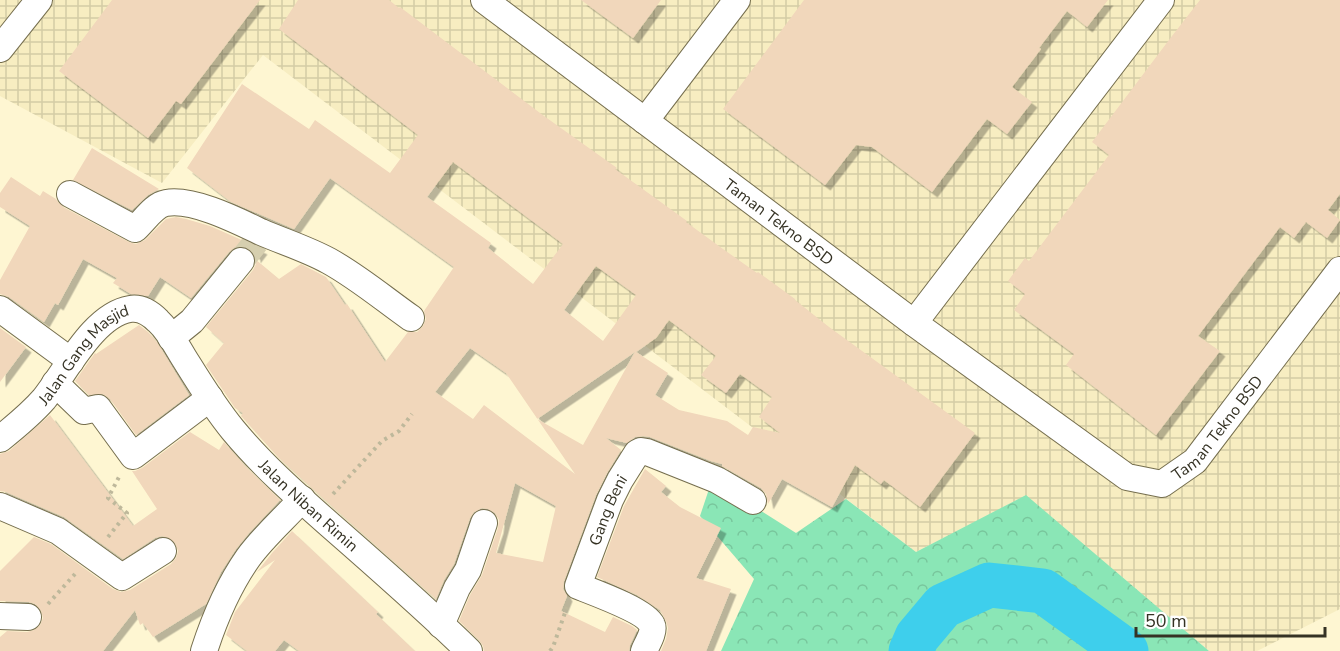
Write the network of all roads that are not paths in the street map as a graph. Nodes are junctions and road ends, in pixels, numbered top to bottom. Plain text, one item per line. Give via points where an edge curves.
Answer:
1 (39, 0) edge
2 (484, 0) edge
3 (737, 0) edge
4 (1161, 0) edge
5 (0, 49) edge
6 (645, 121) junction
7 (70, 194) dead end
8 (253, 245) junction
9 (1340, 270) edge
10 (0, 309) edge
11 (411, 318) dead end
12 (914, 323) junction
13 (171, 338) junction
14 (71, 361) junction
15 (55, 383) junction
16 (210, 398) junction
17 (0, 439) edge
18 (753, 501) dead end
19 (0, 506) edge
20 (309, 506) junction
21 (484, 523) dead end
22 (163, 551) dead end
23 (0, 616) edge
24 (28, 617) road end
25 (441, 625) junction
26 (204, 651) edge
27 (469, 651) edge
28 (644, 651) edge

1 - 5 street
2 - 6 street, Taman Tekno BSD
3 - 6 street
4 - 12 street
6 - 12 street, Taman Tekno BSD
7 - 8 street via 135,229 160,205 170,203 224,214
8 - 11 street via 309,251
8 - 13 street via 192,321
9 - 12 street, Taman Tekno BSD via 1195,461 1162,484 1126,477
10 - 14 street
13 - 14 street, Jalan Gang Masjid via 152,315 129,309 105,320
13 - 16 street, Jalan Niban Rimin
14 - 15 street, Jalan Gang Masjid
15 - 16 street via 84,411 98,408 133,456
15 - 17 street, Jalan Gang Masjid via 39,404
16 - 20 street, Jalan Niban Rimin via 265,466
18 - 28 street, Gang Beni via 691,469 647,452 637,453 610,500 578,585 625,605 649,621 653,630
19 - 22 street via 58,531 122,577
20 - 25 street, Jalan Niban Rimin
20 - 26 street via 254,551 242,568
21 - 25 street via 468,570
23 - 24 street
25 - 27 street, Jalan Niban Rimin

